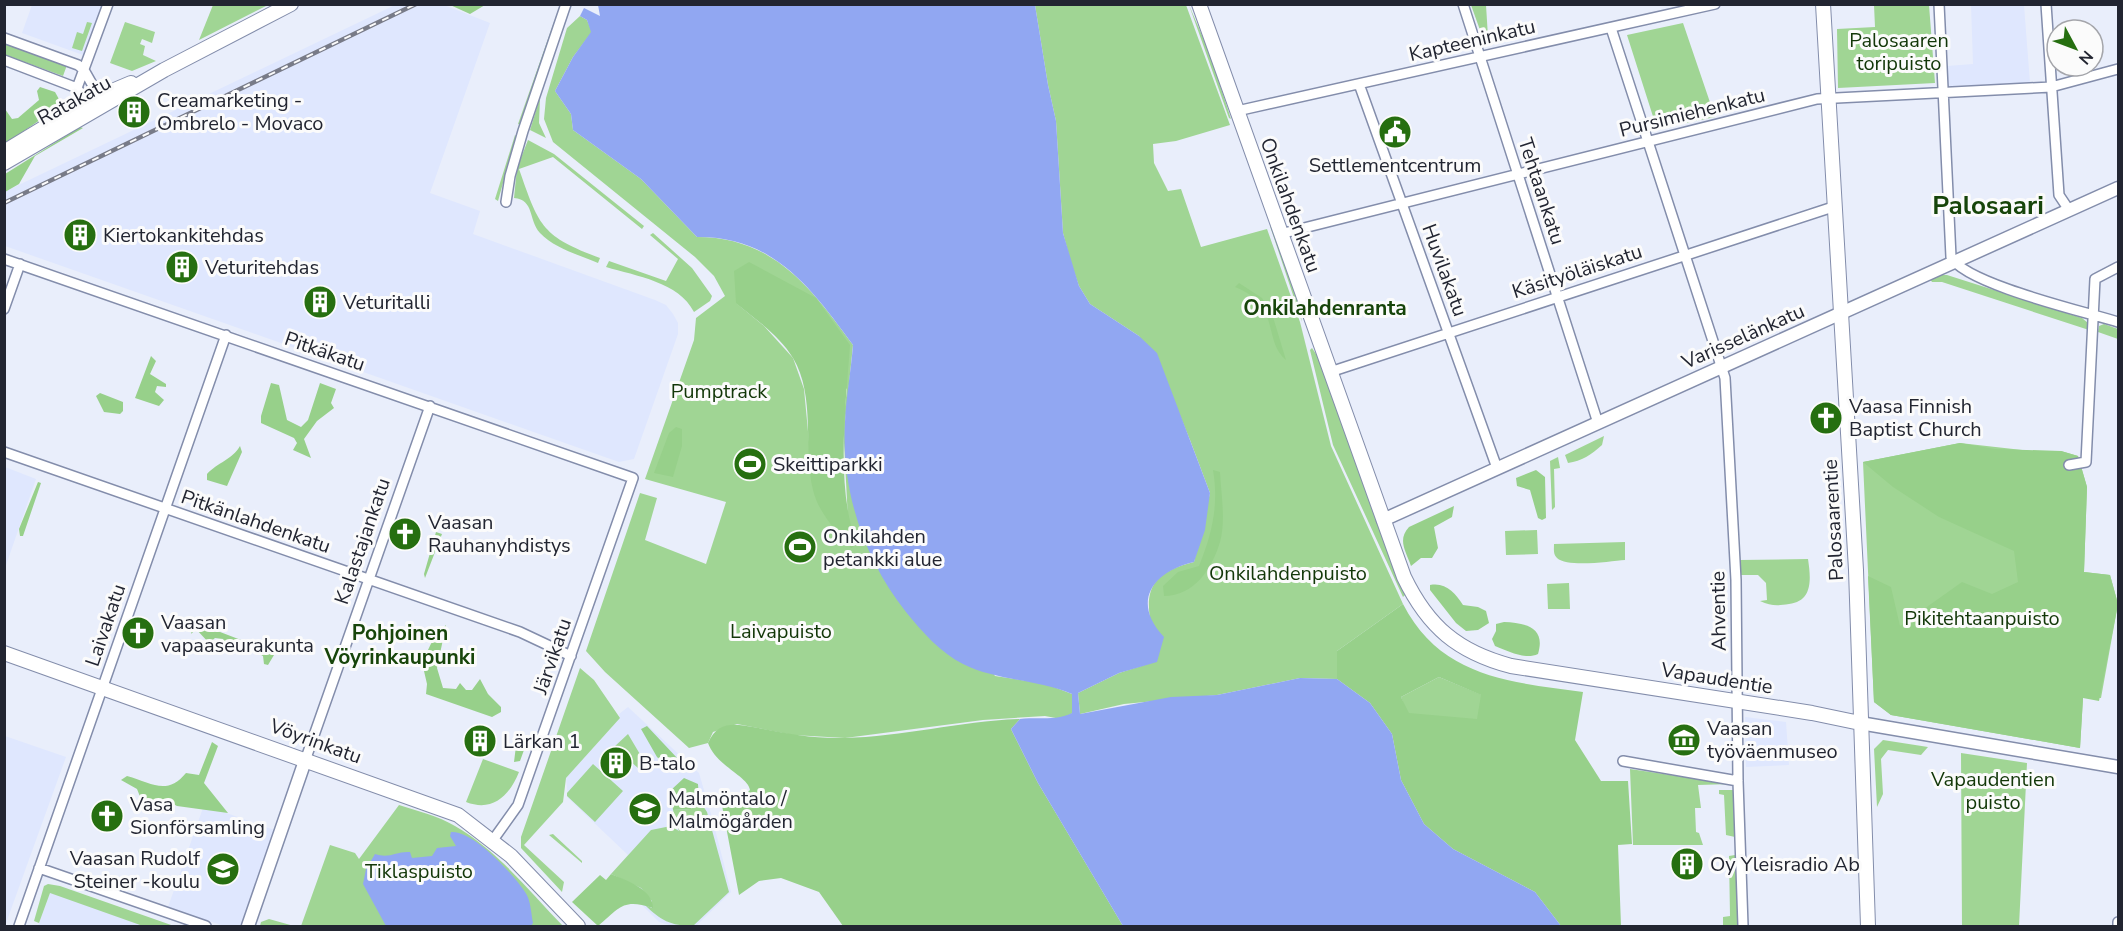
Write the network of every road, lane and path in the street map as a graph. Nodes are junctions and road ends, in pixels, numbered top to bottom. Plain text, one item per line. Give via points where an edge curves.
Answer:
1 (108, 4) edge
2 (291, 4) edge
3 (566, 4) edge
4 (1199, 4) edge
5 (1463, 4) edge
6 (1715, 4) edge
7 (1823, 4) edge
8 (1939, 4) edge
9 (2046, 4) edge
10 (1611, 28) junction
11 (4, 38) edge
12 (1479, 57) junction
13 (4, 60) edge
14 (2118, 69) edge
15 (84, 70) junction
16 (1359, 84) junction
17 (2051, 87) junction
18 (77, 88) junction
19 (1944, 92) junction
20 (1829, 99) junction
21 (95, 103) junction
22 (1237, 111) junction
23 (1648, 142) junction
24 (4, 152) edge
25 (4, 164) edge
26 (1518, 174) junction
27 (2118, 188) edge
28 (506, 202) dead end
29 (1402, 203) junction
30 (1836, 206) junction
31 (2069, 210) junction
32 (1281, 234) junction
33 (1684, 255) junction
34 (4, 259) edge
35 (1953, 262) junction
36 (20, 264) junction
37 (2118, 267) edge
38 (1557, 297) junction
39 (4, 309) edge
40 (1840, 314) junction
41 (2093, 314) junction
42 (2118, 322) edge
43 (1448, 333) junction
44 (226, 336) junction
45 (1721, 367) junction
46 (1330, 372) junction
47 (430, 406) junction
48 (1598, 423) junction
49 (4, 452) edge
50 (2068, 465) dead end
51 (1497, 468) junction
52 (633, 478) joint
53 (165, 508) junction
54 (1383, 520) junction
55 (369, 580) junction
56 (4, 653) edge
57 (571, 656) junction
58 (102, 687) junction
59 (1737, 702) junction
60 (1860, 723) junction
61 (306, 758) junction
62 (1623, 761) dead end
63 (2118, 767) edge
64 (1738, 781) junction
65 (493, 840) junction
66 (39, 868) junction
67 (2118, 922) edge
68 (19, 927) edge
69 (206, 927) edge
70 (248, 927) edge
71 (578, 927) edge
72 (1743, 927) edge
73 (1868, 927) edge
74 (2118, 927) edge

1 - 15 street
2 - 21 main road, Ratakatu
3 - 28 street via 523,131
4 - 22 main road, Onkilahdenkatu
5 - 12 street, Tehtaankatu
6 - 10 street, Kapteeninkatu
7 - 20 main road, Palosaarentie
8 - 19 street
9 - 17 street
10 - 12 street, Kapteeninkatu
10 - 23 street, Ahventie
11 - 15 street
12 - 16 street, Kapteeninkatu
12 - 26 street, Tehtaankatu
13 - 18 street
14 - 17 street, Pursimiehenkatu
15 - 18 street
15 - 21 street
16 - 22 street, Kapteeninkatu
16 - 29 street, Huvilakatu
17 - 19 street, Pursimiehenkatu
17 - 31 street via 2059,195
18 - 21 street
19 - 20 street, Pursimiehenkatu
19 - 35 street
20 - 23 street, Pursimiehenkatu
20 - 30 main road, Palosaarentie
21 - 24 main road, Ratakatu
21 - 25 main road, Ratakatu
22 - 32 main road, Onkilahdenkatu
23 - 26 street, Pursimiehenkatu
23 - 33 street, Ahventie
26 - 29 street, Pursimiehenkatu
26 - 38 street, Tehtaankatu
27 - 31 street, Varisselänkatu
29 - 32 street, Pursimiehenkatu
29 - 43 street, Huvilakatu
30 - 33 street, Käsityöläiskatu
30 - 40 main road, Palosaarentie
31 - 35 street, Varisselänkatu
32 - 46 main road, Onkilahdenkatu
33 - 38 street, Käsityöläiskatu
33 - 45 street, Ahventie
34 - 36 street, Pitkäkatu
35 - 40 street, Varisselänkatu
35 - 41 street via 1980,279
36 - 39 street
36 - 44 street, Pitkäkatu
37 - 41 street via 2094,279
38 - 43 street, Käsityöläiskatu
38 - 48 street, Tehtaankatu
40 - 45 street, Varisselänkatu
40 - 60 main road, Palosaarentie via 1856,570
41 - 42 street
41 - 50 street via 2086,462
43 - 46 street, Käsityöläiskatu
43 - 51 street, Huvilakatu
44 - 47 street, Pitkäkatu
44 - 53 street, Laivakatu
45 - 48 street, Varisselänkatu
45 - 59 street, Ahventie via 1725,378 1736,580
46 - 54 main road, Onkilahdenkatu
47 - 52 street, Pitkäkatu
47 - 55 street, Kalastajankatu
48 - 51 street, Varisselänkatu
49 - 53 street, Pitkänlahdenkatu
51 - 54 street, Varisselänkatu
52 - 57 street, Järvikatu
53 - 55 street, Pitkänlahdenkatu
53 - 58 street, Laivakatu
54 - 59 main road, Vapaudentie via 1404,577 1422,610 1467,650 1512,666
55 - 57 street, Pitkänlahdenkatu via 554,646
55 - 61 street, Kalastajankatu
56 - 58 main road, Vöyrinkatu
57 - 65 street, Järvikatu via 518,805
58 - 61 main road, Vöyrinkatu
58 - 66 street, Laivakatu
59 - 60 main road, Vapaudentie
59 - 64 street, Ahventie
60 - 63 street, Vapaudentie
60 - 73 main road, Palosaarentie
61 - 65 main road, Vöyrinkatu via 458,814
61 - 70 street, Kalastajankatu
62 - 64 street
64 - 72 street, Ahventie
65 - 71 main road, Vöyrinkatu
66 - 68 street, Laivakatu
66 - 69 street
67 - 74 street

